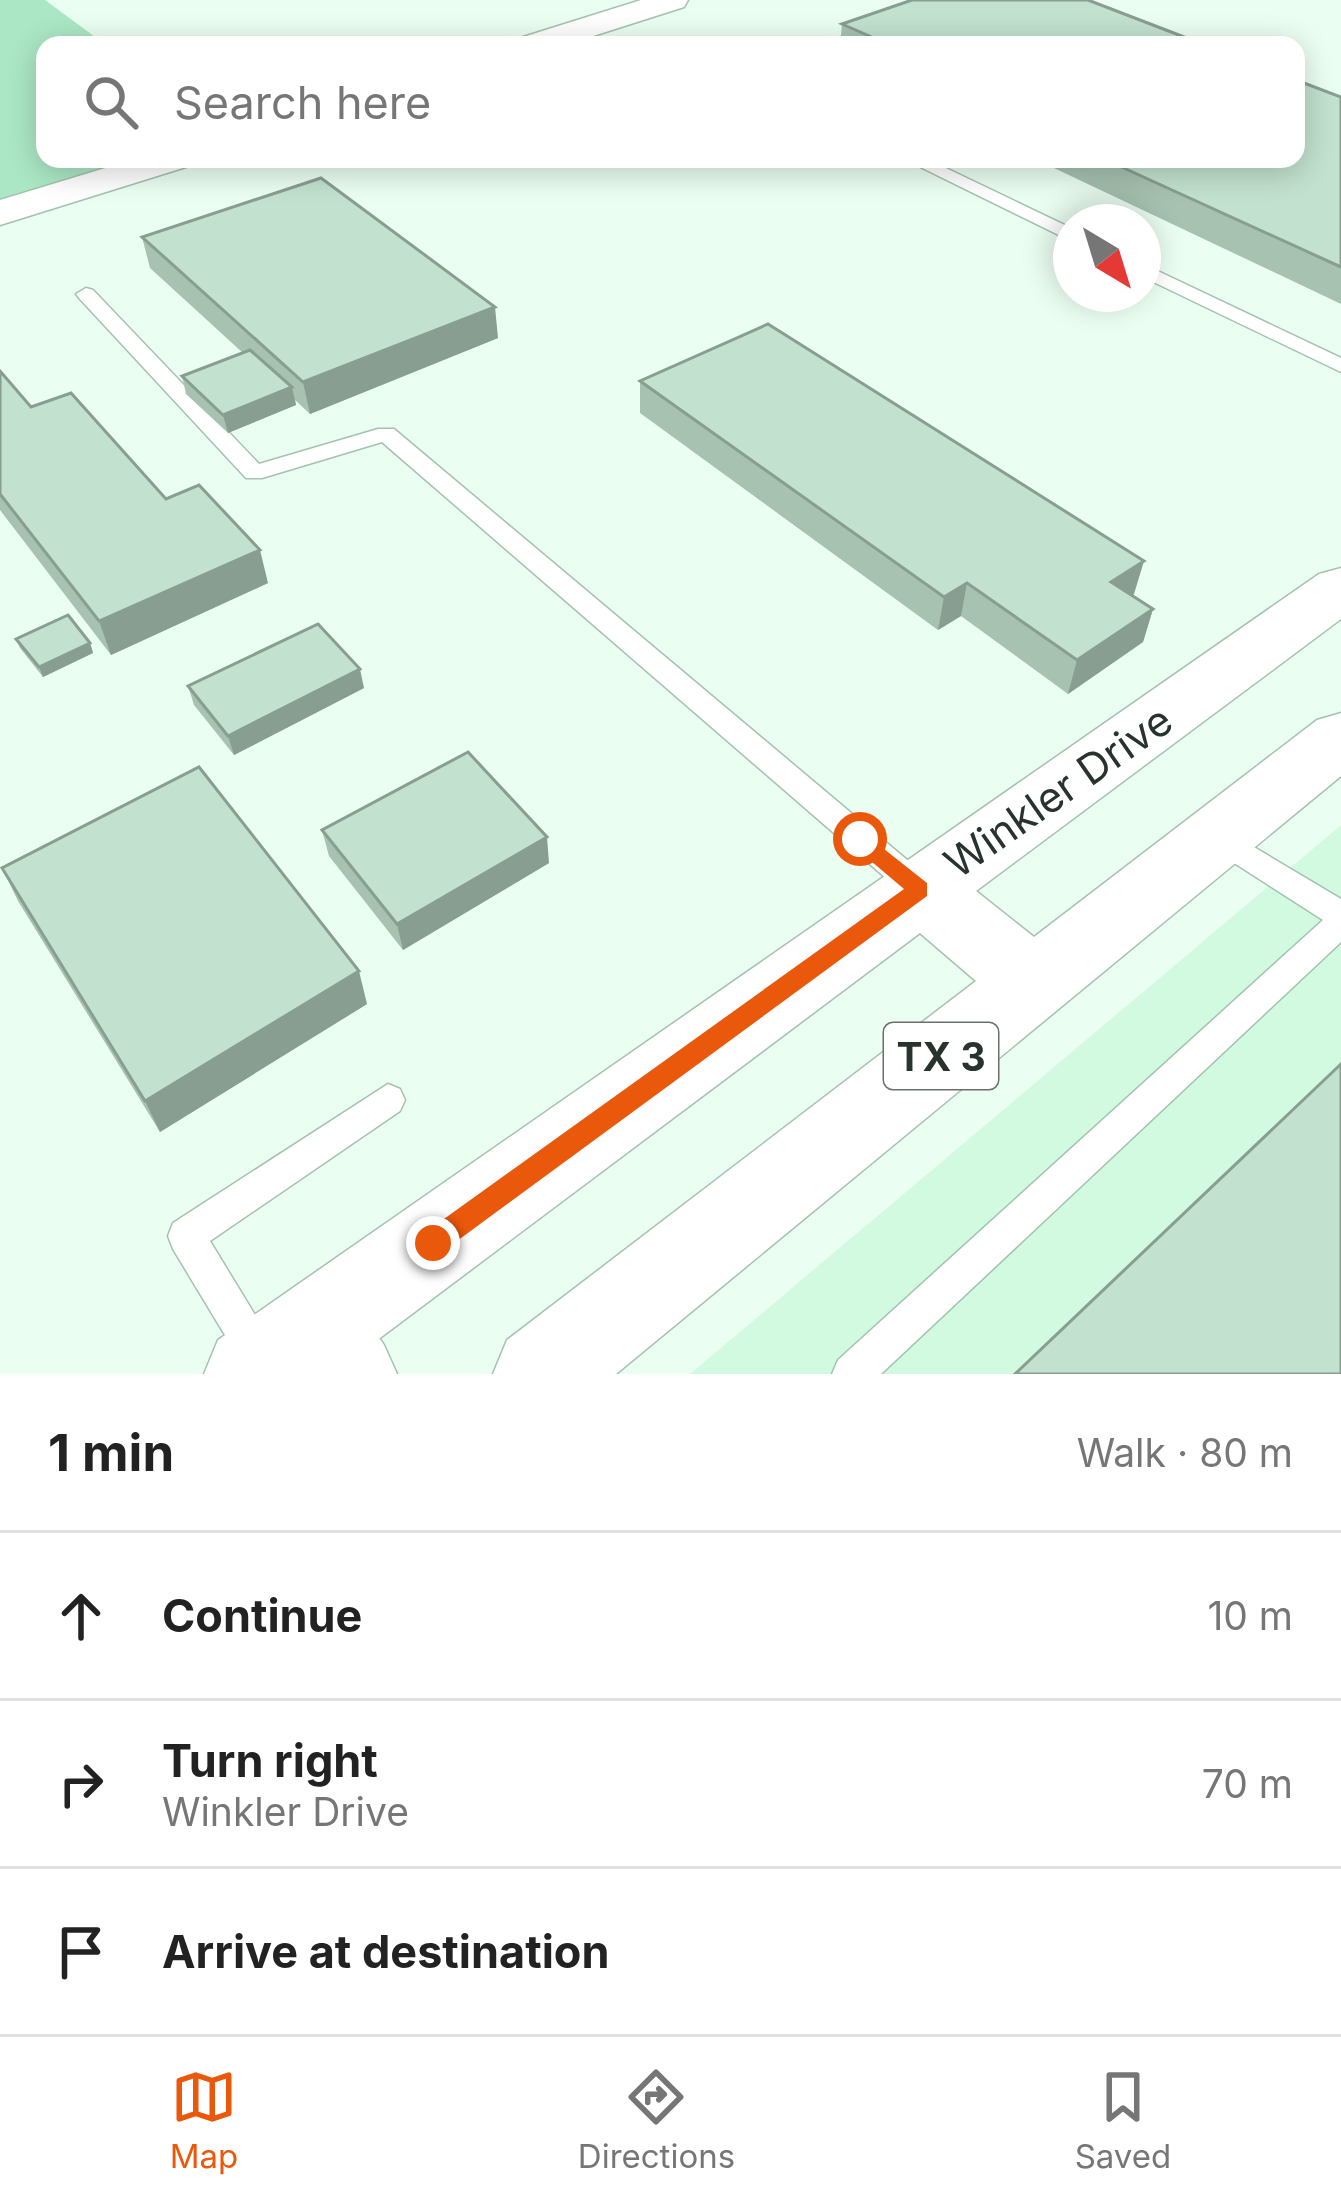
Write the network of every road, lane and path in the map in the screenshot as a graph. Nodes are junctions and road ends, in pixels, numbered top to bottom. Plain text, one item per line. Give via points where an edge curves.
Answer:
1 (673, 0) edge
2 (560, 36) edge
3 (144, 168) edge
4 (932, 168) edge
5 (0, 213) edge
6 (1053, 226) edge
7 (1161, 279) edge
8 (86, 294) dead end
9 (1341, 366) edge
10 (1341, 588) edge
11 (1341, 738) edge
12 (1217, 837) junction
13 (920, 890) junction
14 (1341, 919) edge
15 (1033, 982) junction
16 (388, 1100) dead end
17 (298, 1359) edge
18 (541, 1374) edge
19 (851, 1374) edge

1 - 2 street
3 - 5 street
4 - 6 lane
7 - 9 lane
8 - 13 lane via 254,473 386,434
10 - 13 main road, Winkler Drive
11 - 12 main road, TX 3
12 - 14 lane
12 - 15 main road, TX 3
13 - 15 main road
13 - 17 main road, Winkler Drive
14 - 19 lane
15 - 18 main road, TX 3
16 - 17 lane via 186,1236

